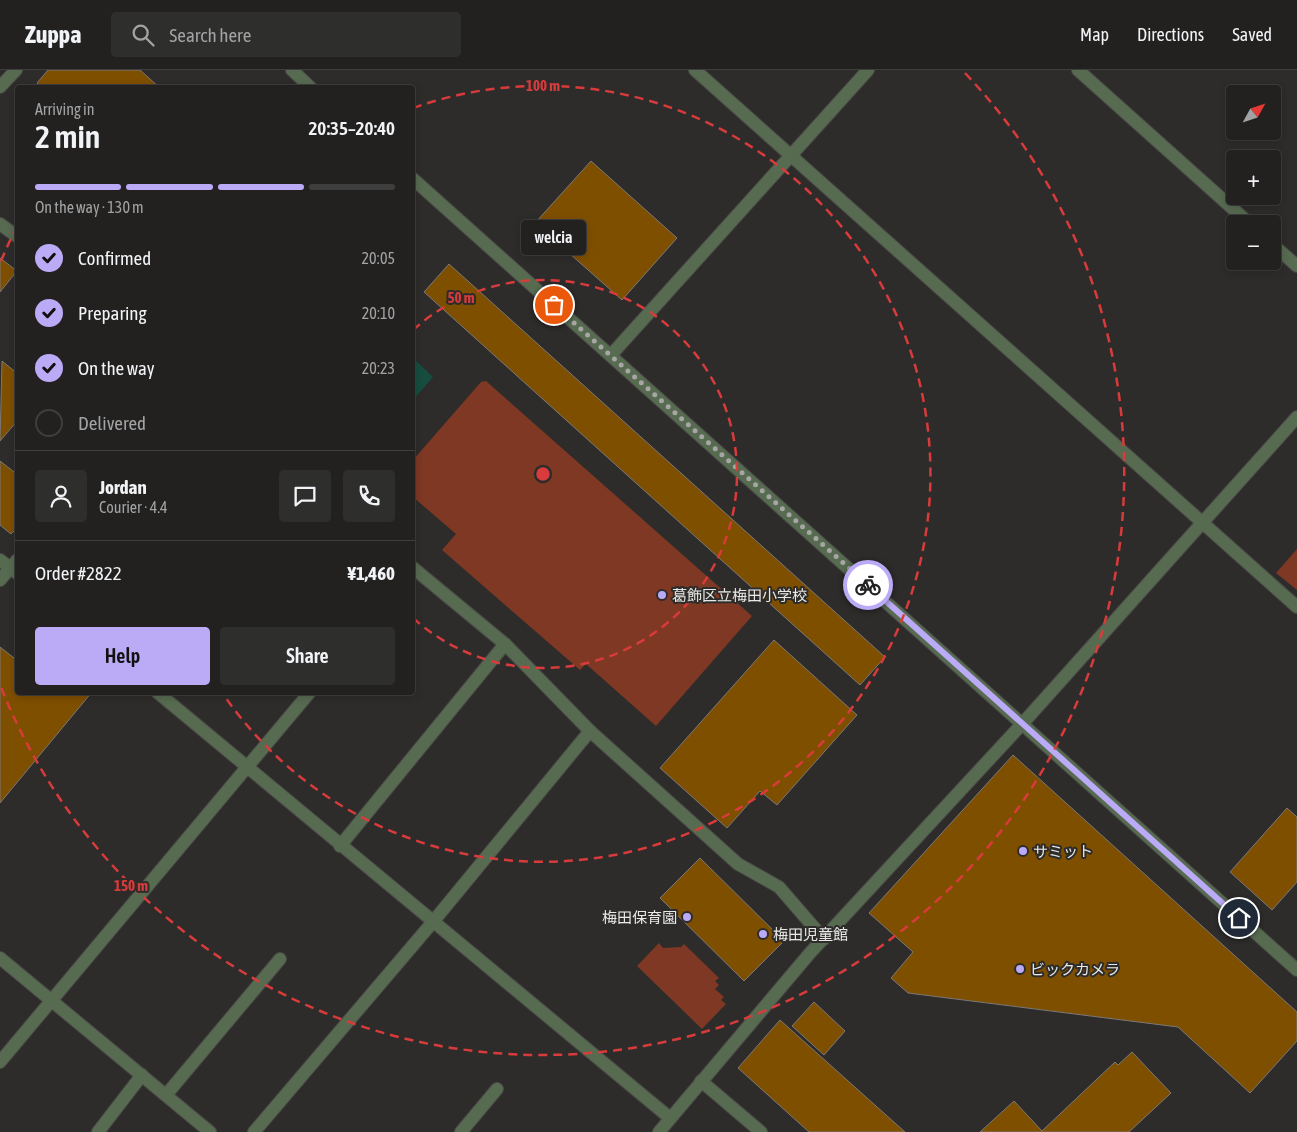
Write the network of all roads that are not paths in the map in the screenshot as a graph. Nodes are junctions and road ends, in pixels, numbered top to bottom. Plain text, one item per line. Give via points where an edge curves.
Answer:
1 (16, 70) edge
2 (292, 70) edge
3 (695, 70) edge
4 (868, 70) edge
5 (1078, 70) edge
6 (308, 85) edge
7 (0, 87) edge
8 (791, 156) junction
9 (415, 181) edge
10 (1240, 215) edge
11 (0, 224) edge
12 (15, 235) edge
13 (1281, 252) edge
14 (1297, 266) edge
15 (611, 356) junction
16 (1297, 417) edge
17 (1202, 523) junction
18 (0, 560) edge
19 (15, 567) edge
20 (415, 570) edge
21 (0, 580) edge
22 (1297, 608) edge
23 (505, 644) junction
24 (161, 695) edge
25 (308, 695) edge
26 (1023, 723) junction
27 (590, 731) junction
28 (247, 769) junction
29 (340, 846) junction
30 (432, 923) junction
31 (824, 939) junction
32 (0, 958) edge
33 (280, 959) dead end
34 (1297, 970) edge
35 (51, 1001) junction
36 (0, 1062) edge
37 (142, 1075) junction
38 (701, 1081) junction
39 (497, 1089) dead end
40 (166, 1095) junction
41 (670, 1118) junction
42 (98, 1132) edge
43 (210, 1132) edge
44 (254, 1132) edge
45 (461, 1132) edge
46 (659, 1132) edge
47 (761, 1132) edge

1 - 7 street
2 - 6 street
3 - 8 street
4 - 8 street
5 - 10 street
8 - 15 street
8 - 17 street
9 - 15 street
11 - 12 street
13 - 14 street
15 - 26 street
16 - 17 street
17 - 22 street
17 - 26 street
18 - 19 street
19 - 21 street
20 - 23 street
23 - 27 street
23 - 29 street
24 - 28 street
25 - 28 street
26 - 31 street
26 - 34 street
27 - 30 street
27 - 31 street via 738,864 779,887
28 - 29 street
28 - 35 street
29 - 30 street
30 - 41 street
30 - 44 street
31 - 38 street
32 - 35 street
33 - 40 street
35 - 36 street
35 - 37 street
37 - 40 street
37 - 42 street
38 - 41 street
38 - 47 street
39 - 45 street
40 - 43 street
41 - 46 street

